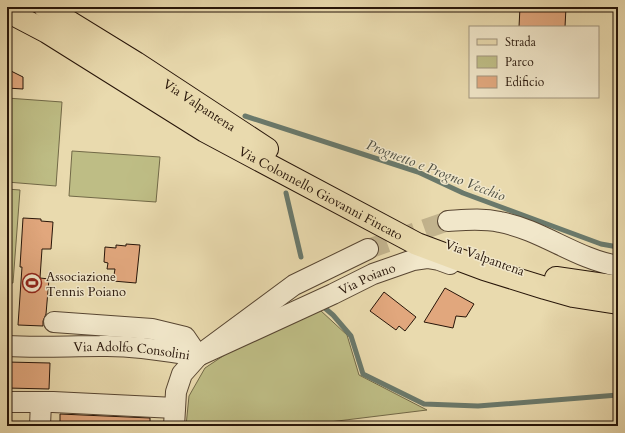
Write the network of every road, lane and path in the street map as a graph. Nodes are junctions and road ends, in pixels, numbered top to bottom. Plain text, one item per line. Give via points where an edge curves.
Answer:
1 (45, 7) edge
2 (7, 11) edge
3 (448, 222) tunnel mouth
4 (368, 249) tunnel mouth
5 (618, 266) edge
6 (545, 288) junction
7 (618, 288) edge
8 (618, 303) edge
9 (54, 322) dead end
10 (7, 346) edge
11 (198, 356) junction
12 (7, 402) edge
13 (41, 402) junction
14 (175, 417) edge
15 (40, 426) edge

1 - 7 main road, Via Valpantena via 261,146 400,224 483,259 539,276
2 - 6 main road, Via Colonnello Giovanni Fincato via 47,32 205,131 417,244
3 - 5 street via 482,219 514,225 594,260
4 - 11 street, Via Poiano via 294,285
6 - 8 main road, Via Colonnello Giovanni Fincato via 573,296
6 - 11 street, Via Poiano via 517,288 439,260 413,260 373,274
9 - 11 street, Via Adolfo Consolini via 158,330 185,337
10 - 11 street, Via Adolfo Consolini via 148,348
11 - 14 street, Via Poiano via 182,374 176,392
12 - 13 street
13 - 14 street
13 - 15 street

